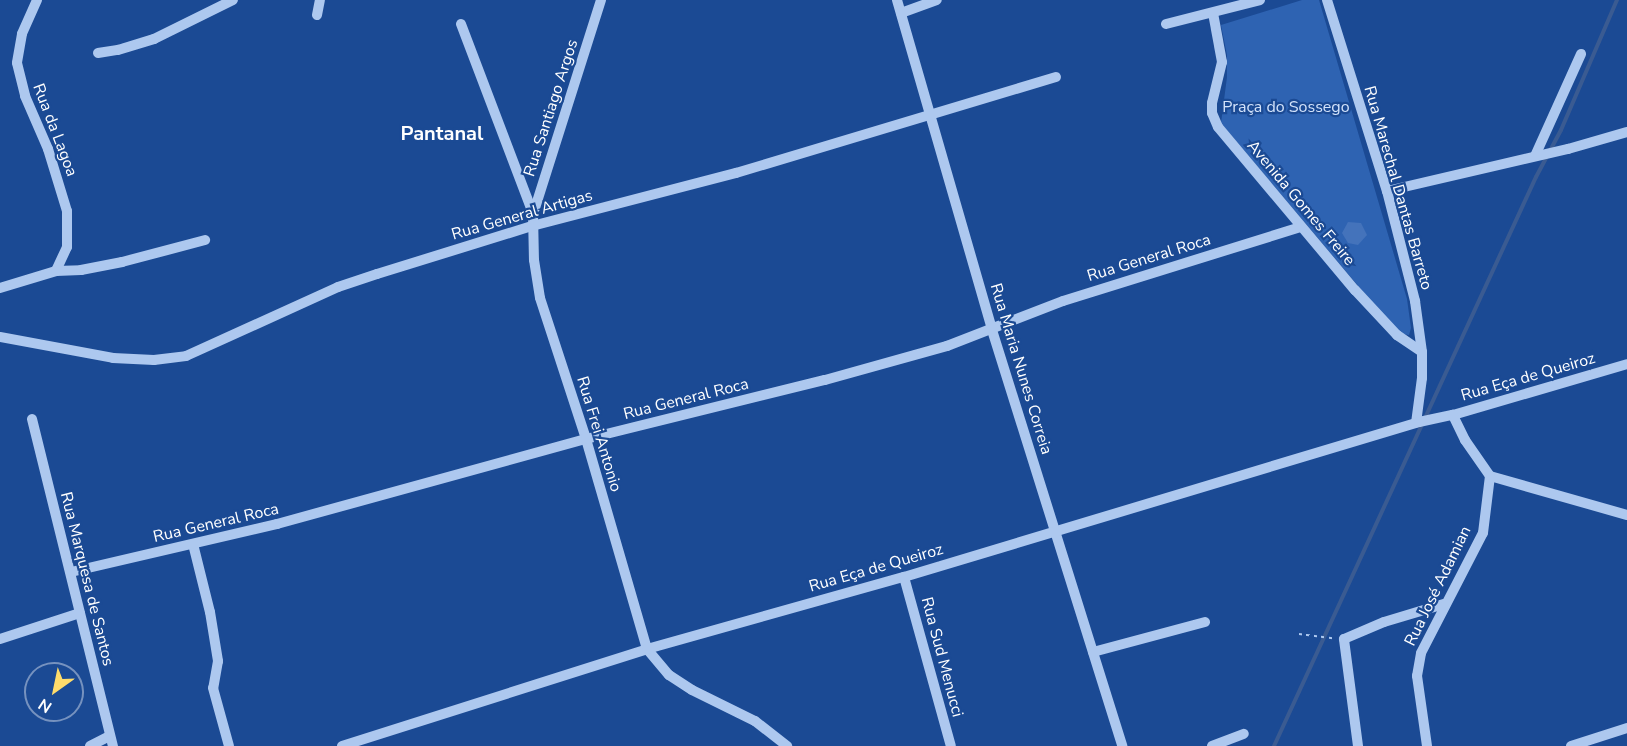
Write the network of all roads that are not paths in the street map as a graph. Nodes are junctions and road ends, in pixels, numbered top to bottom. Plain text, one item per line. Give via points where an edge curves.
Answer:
1 (37, 0) edge
2 (233, 0) edge
3 (320, 0) edge
4 (601, 0) edge
5 (897, 0) edge
6 (937, 0) edge
7 (1260, 0) edge
8 (1327, 0) edge
9 (901, 13) junction
10 (1213, 13) junction
11 (317, 15) dead end
12 (461, 24) dead end
13 (1166, 24) dead end
14 (98, 53) dead end
15 (1581, 54) dead end
16 (1056, 77) dead end
17 (928, 114) junction
18 (1627, 132) edge
19 (1538, 156) junction
20 (1387, 191) junction
21 (532, 220) junction
22 (1300, 227) junction
23 (205, 240) dead end
24 (56, 271) junction
25 (0, 288) edge
26 (992, 330) junction
27 (0, 337) edge
28 (1422, 352) junction
29 (1627, 364) edge
30 (1453, 415) junction
31 (32, 419) dead end
32 (1417, 422) junction
33 (586, 439) junction
34 (1490, 477) junction
35 (1627, 515) edge
36 (1055, 530) junction
37 (193, 544) junction
38 (71, 572) junction
39 (904, 577) junction
40 (1444, 604) junction
41 (80, 613) junction
42 (1206, 622) dead end
43 (0, 639) edge
44 (647, 649) junction
45 (1093, 652) junction
46 (1627, 728) edge
47 (1244, 734) dead end
48 (112, 741) edge
49 (90, 746) edge
50 (228, 746) edge
51 (342, 746) edge
52 (787, 746) edge
53 (951, 746) edge
54 (1122, 746) edge
55 (1212, 746) edge
56 (1358, 746) edge
57 (1427, 746) edge
58 (1571, 746) edge

1 - 24 street, Rua da Lagoa via 22,34 17,63 67,211 66,247
2 - 14 street via 154,39
3 - 11 street
4 - 21 street, Rua Santiago Argos
5 - 9 street, Rua Maria Nunes Correia
6 - 9 street
7 - 10 street
8 - 20 street, Rua Marechal Dantas Barreto
9 - 17 street, Rua Maria Nunes Correia
10 - 13 street
10 - 22 street, Avenida Gomes Freire via 1222,62 1212,113 1218,127
12 - 21 street, Rua Frei Antonio
15 - 19 street
16 - 17 street, Rua General Artigas
17 - 21 street, Rua General Artigas via 736,173
17 - 26 street, Rua Maria Nunes Correia
18 - 19 street
19 - 20 street
20 - 28 street, Rua Marechal Dantas Barreto via 1415,301
21 - 27 street, Rua General Artigas via 338,287 186,356 154,360 113,358
21 - 33 street, Rua Frei Antonio via 540,298
22 - 26 street, Rua General Roca via 1074,297
22 - 28 street, Avenida Gomes Freire via 1385,323
23 - 24 street via 122,262
24 - 25 street
26 - 33 street, Rua General Roca via 825,380
26 - 36 street, Rua Maria Nunes Correia
28 - 32 street, Rua Marechal Dantas Barreto
29 - 30 street, Rua Eça de Queiroz
30 - 32 street, Rua Eça de Queiroz
30 - 34 street
31 - 38 street, Rua Marquesa de Santos
32 - 36 street, Rua Eça de Queiroz
33 - 37 street, Rua General Roca
33 - 44 street, Rua Frei Antonio
34 - 35 street
34 - 40 street, Rua José Adamian via 1483,533
36 - 39 street, Rua Eça de Queiroz
36 - 45 street, Rua Maria Nunes Correia
37 - 38 street, Rua General Roca
37 - 50 street via 210,612 218,662 213,688
38 - 41 street, Rua Marquesa de Santos
39 - 44 street, Rua Eça de Queiroz
39 - 53 street, Rua Sud Menucci
40 - 56 street via 1340,639
40 - 57 street, Rua José Adamian via 1418,664
41 - 43 street
41 - 48 street, Rua Marquesa de Santos
42 - 45 street
44 - 51 street, Rua Eça de Queiroz
44 - 52 street via 669,675 754,721
45 - 54 street, Rua Maria Nunes Correia
46 - 58 street
47 - 55 street
48 - 49 street

